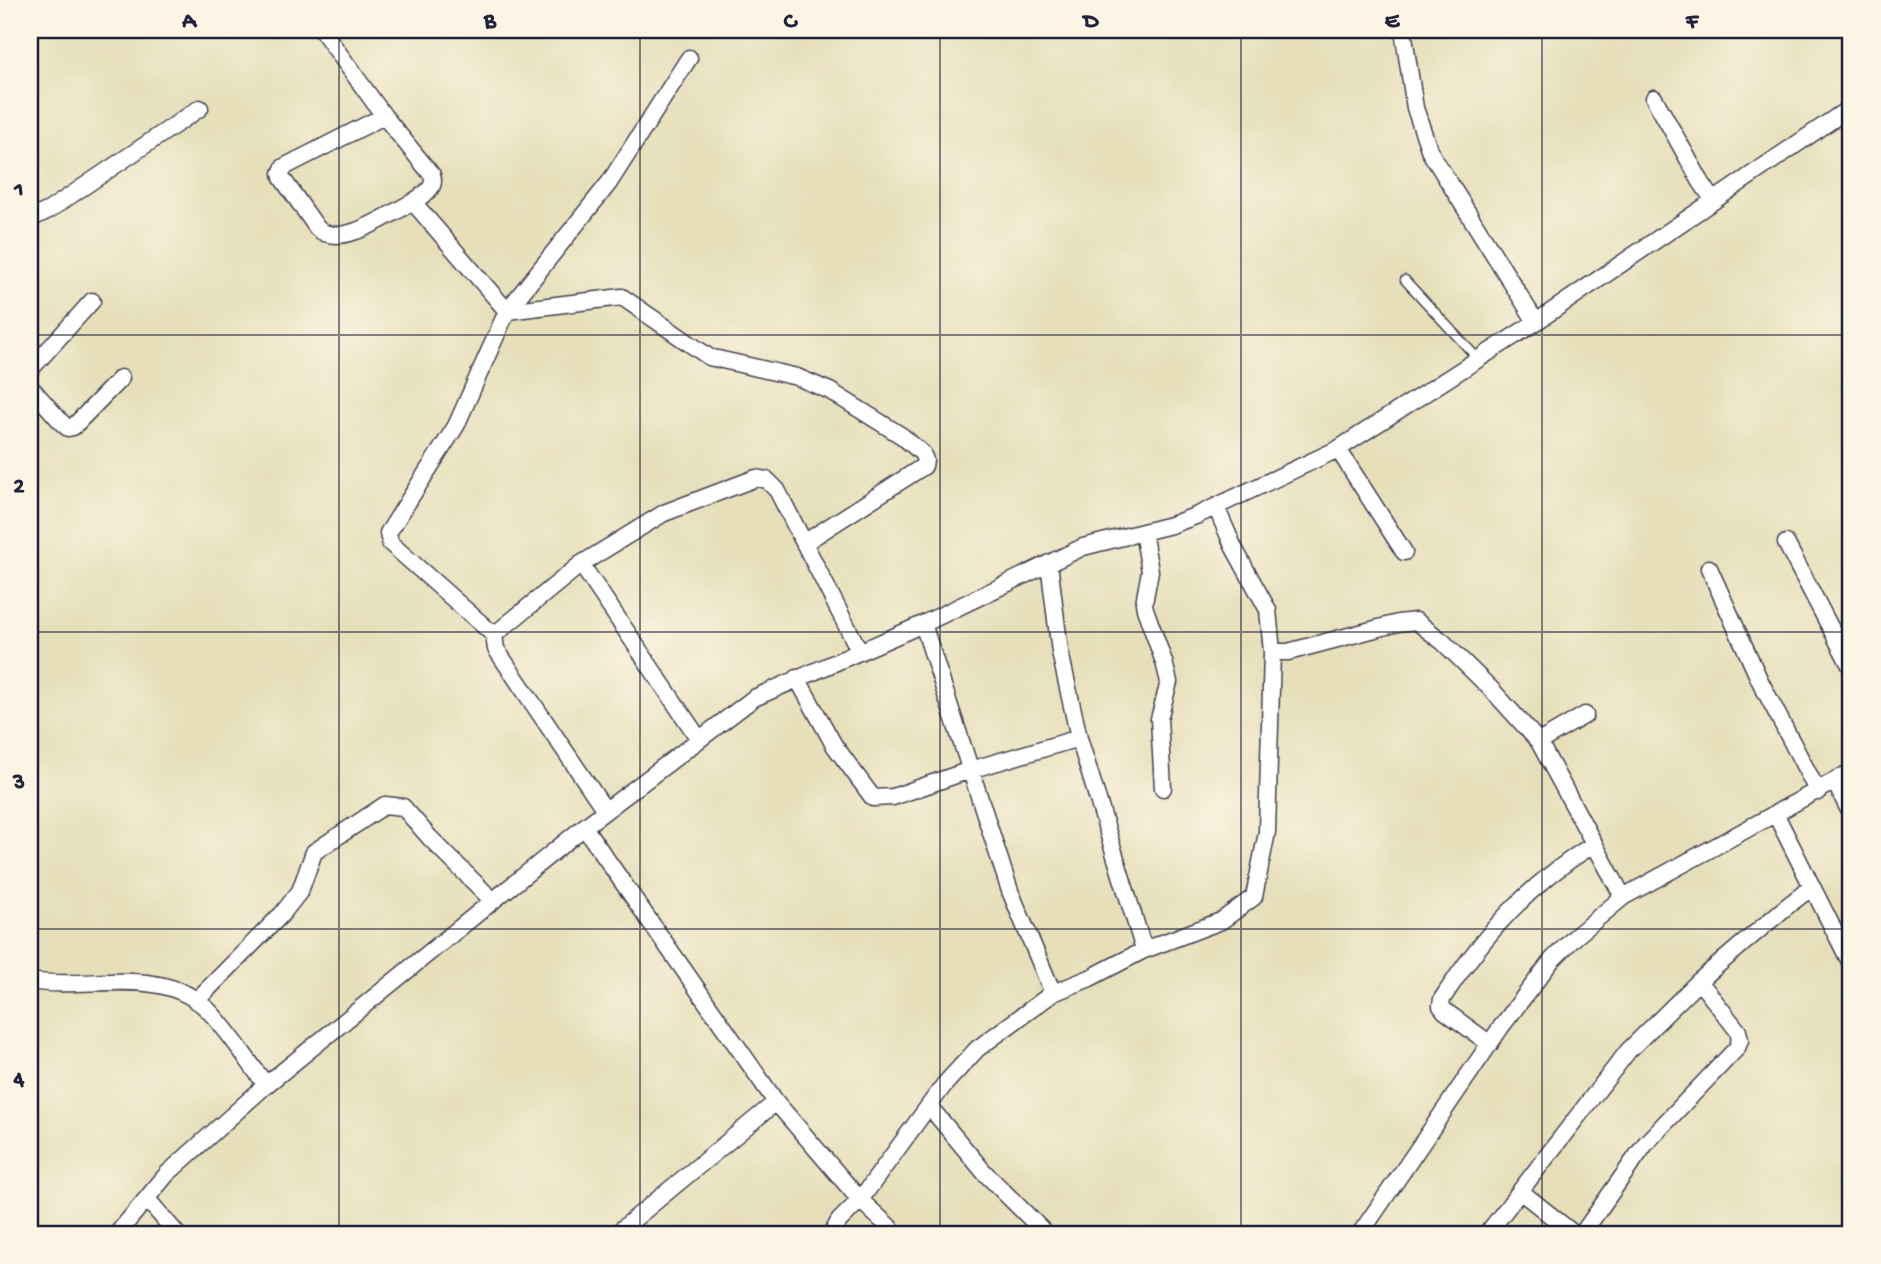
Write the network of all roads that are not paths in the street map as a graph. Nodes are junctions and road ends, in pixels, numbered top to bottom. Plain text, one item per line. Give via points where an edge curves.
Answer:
1 (322, 30) edge
2 (1403, 30) edge
3 (689, 58) dead end
4 (1654, 98) dead end
5 (1851, 107) edge
6 (200, 108) dead end
7 (384, 116) junction
8 (1714, 201) junction
9 (413, 202) junction
10 (30, 219) edge
11 (1405, 280) dead end
12 (92, 301) dead end
13 (507, 311) junction
14 (1536, 322) junction
15 (1479, 360) junction
16 (121, 378) dead end
17 (30, 382) edge
18 (1338, 449) junction
19 (1216, 507) junction
20 (1143, 532) junction
21 (804, 543) junction
22 (1786, 543) dead end
23 (1404, 552) dead end
24 (1049, 563) junction
25 (580, 564) junction
26 (1709, 568) dead end
27 (923, 624) junction
28 (494, 635) junction
29 (860, 652) junction
30 (1272, 652) junction
31 (1851, 667) edge
32 (797, 678) junction
33 (1585, 715) dead end
34 (1079, 738) junction
35 (699, 739) junction
36 (1539, 742) junction
37 (970, 770) junction
38 (1851, 772) edge
39 (1835, 782) junction
40 (1163, 788) dead end
41 (1818, 792) junction
42 (605, 810) junction
43 (1851, 814) edge
44 (1776, 815) junction
45 (583, 827) junction
46 (1594, 844) junction
47 (1812, 887) junction
48 (1622, 897) junction
49 (493, 901) junction
50 (1144, 950) junction
51 (1851, 964) edge
52 (30, 981) edge
53 (1699, 981) junction
54 (1053, 993) junction
55 (196, 1001) junction
56 (1490, 1044) junction
57 (266, 1085) junction
58 (776, 1102) junction
59 (929, 1106) junction
60 (1520, 1191) junction
61 (147, 1199) junction
62 (860, 1200) junction
63 (1041, 1229) dead end
64 (117, 1234) edge
65 (177, 1234) edge
66 (616, 1234) edge
67 (832, 1234) edge
68 (897, 1234) edge
69 (1360, 1234) edge
70 (1487, 1234) edge
71 (1574, 1234) edge
72 (1579, 1234) edge

1 - 7 street
2 - 14 street via 1415,108 1430,152
3 - 13 street via 609,183
4 - 8 street
5 - 8 street
6 - 10 street
7 - 9 street via 435,181
7 - 9 street via 284,167 282,178 317,228 333,236 351,234
8 - 14 street
9 - 13 street
11 - 15 lane
12 - 17 street
13 - 21 street via 622,297 709,357 797,377 830,391 922,453 924,466
13 - 28 street via 456,426 388,533 390,543
14 - 15 street
15 - 18 street
16 - 17 street via 68,428
18 - 19 street
18 - 23 street
19 - 20 street
19 - 30 street via 1268,610
20 - 24 street via 1083,547
20 - 40 street via 1150,571 1145,609 1169,682 1159,719
21 - 25 street via 777,490 767,480 755,478 664,513
21 - 29 street
22 - 31 street
24 - 27 street
24 - 34 street via 1060,652
25 - 28 street
25 - 35 street
26 - 41 street via 1760,681
27 - 29 street
27 - 37 street
28 - 42 street via 496,649
29 - 32 street
30 - 36 street via 1416,621 1493,691
30 - 50 street via 1267,832 1254,897 1221,921
32 - 35 street via 754,698
32 - 37 street via 834,745 873,798 886,799
33 - 36 street
34 - 37 street
34 - 50 street
35 - 42 street
36 - 46 street
37 - 54 street via 1010,891
38 - 39 street
39 - 41 street
39 - 43 street
41 - 44 street
42 - 45 street
44 - 47 street
44 - 48 street
45 - 49 street
45 - 58 street
46 - 48 street
46 - 56 street via 1551,872 1513,905 1442,999 1446,1012
47 - 51 street
47 - 53 street
48 - 56 street via 1552,960
49 - 55 street via 403,807 385,805 314,852 300,891 282,914
49 - 57 street
50 - 54 street
52 - 55 street via 168,985
53 - 60 street via 1628,1051
53 - 72 street via 1738,1031 1737,1048 1646,1143
54 - 59 street via 977,1049
55 - 57 street
56 - 69 street
57 - 61 street via 167,1174
58 - 62 street
58 - 66 street
59 - 62 street
59 - 63 street via 984,1172
60 - 70 street
60 - 71 street
61 - 64 street
61 - 65 street
62 - 67 street
62 - 68 street

